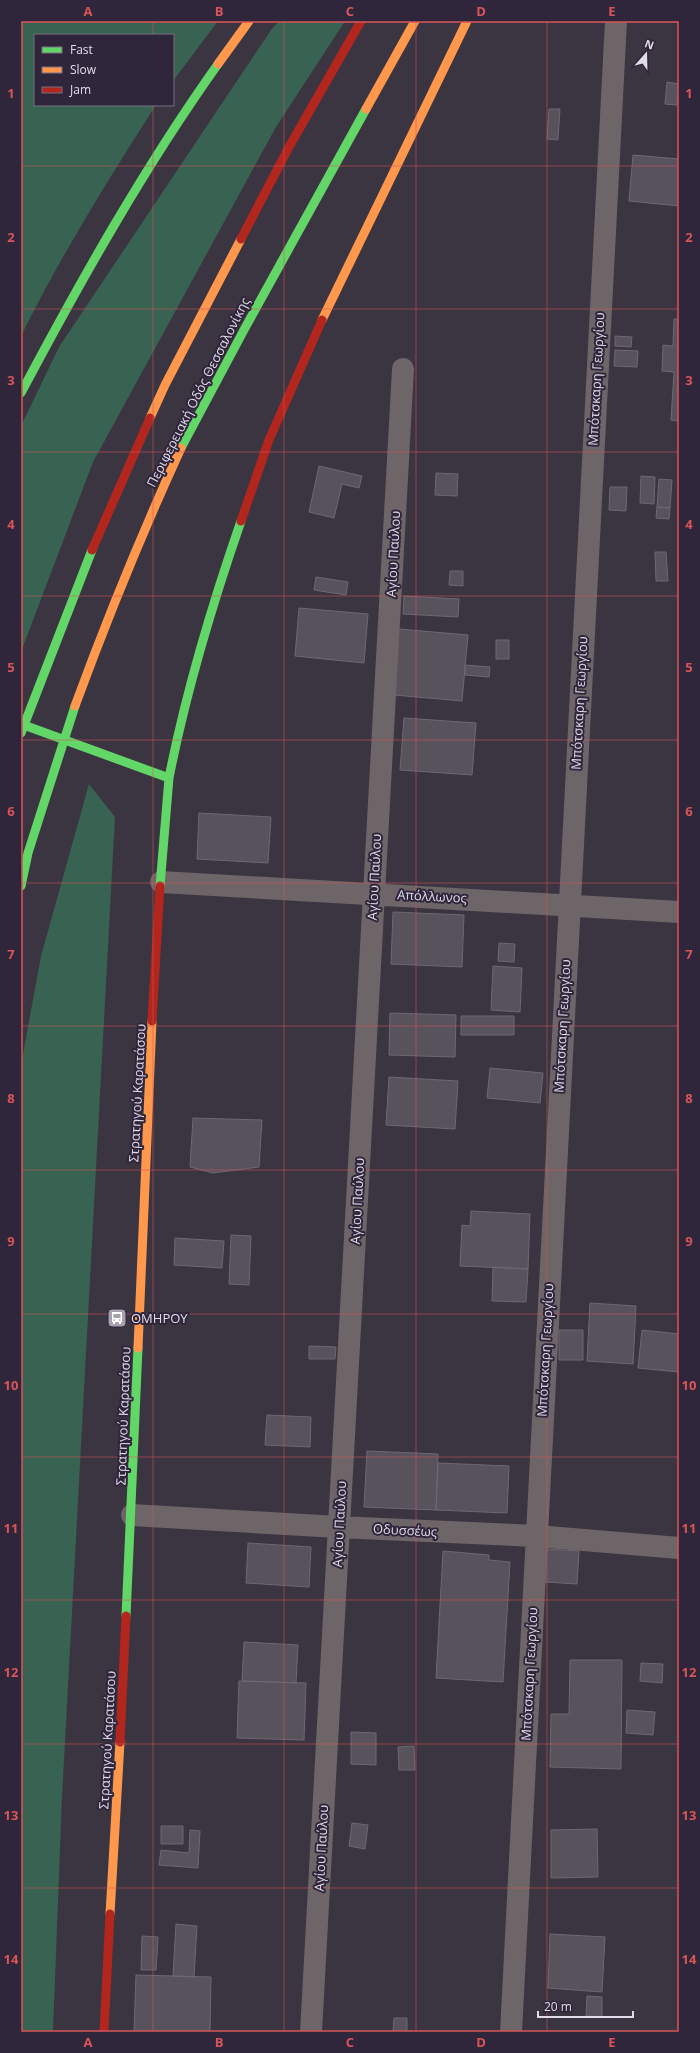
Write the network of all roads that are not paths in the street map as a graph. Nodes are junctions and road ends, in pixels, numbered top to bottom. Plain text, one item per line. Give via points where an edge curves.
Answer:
1 (249, 21) edge
2 (361, 21) edge
3 (415, 21) edge
4 (467, 21) edge
5 (616, 21) edge
6 (403, 369) dead end
7 (21, 393) edge
8 (21, 724) edge
9 (21, 733) edge
10 (169, 778) junction
11 (161, 882) junction
12 (21, 886) edge
13 (374, 893) junction
14 (568, 904) junction
15 (679, 912) edge
16 (132, 1515) junction
17 (338, 1527) junction
18 (536, 1536) junction
19 (679, 1548) edge
20 (104, 2032) edge
21 (311, 2032) edge
22 (511, 2032) edge

1 - 7 main road via 194,99 131,197 74,293
2 - 9 main road via 289,147 165,385 70,602
3 - 12 main road, Περιφερειακή Οδός Θεσσαλονίκης via 188,434 143,532 105,625 52,771 28,852
4 - 10 main road, Στρατηγού Καρατάσου via 316,331 269,440 212,605
5 - 14 street, Μπότσκαρη Γεωργίου
6 - 13 street, Αγίου Παύλου
8 - 10 main road
10 - 11 main road, Στρατηγού Καρατάσου
11 - 13 street, Απόλλωνος
11 - 16 main road, Στρατηγού Καρατάσου
13 - 14 street, Απόλλωνος
13 - 17 street, Αγίου Παύλου
14 - 15 street, Απόλλωνος
14 - 18 street, Μπότσκαρη Γεωργίου
16 - 17 street, Οδυσσέως
16 - 20 main road, Στρατηγού Καρατάσου
17 - 18 street, Οδυσσέως
17 - 21 street, Αγίου Παύλου
18 - 19 street, Οδυσσέως
18 - 22 street, Μπότσκαρη Γεωργίου

